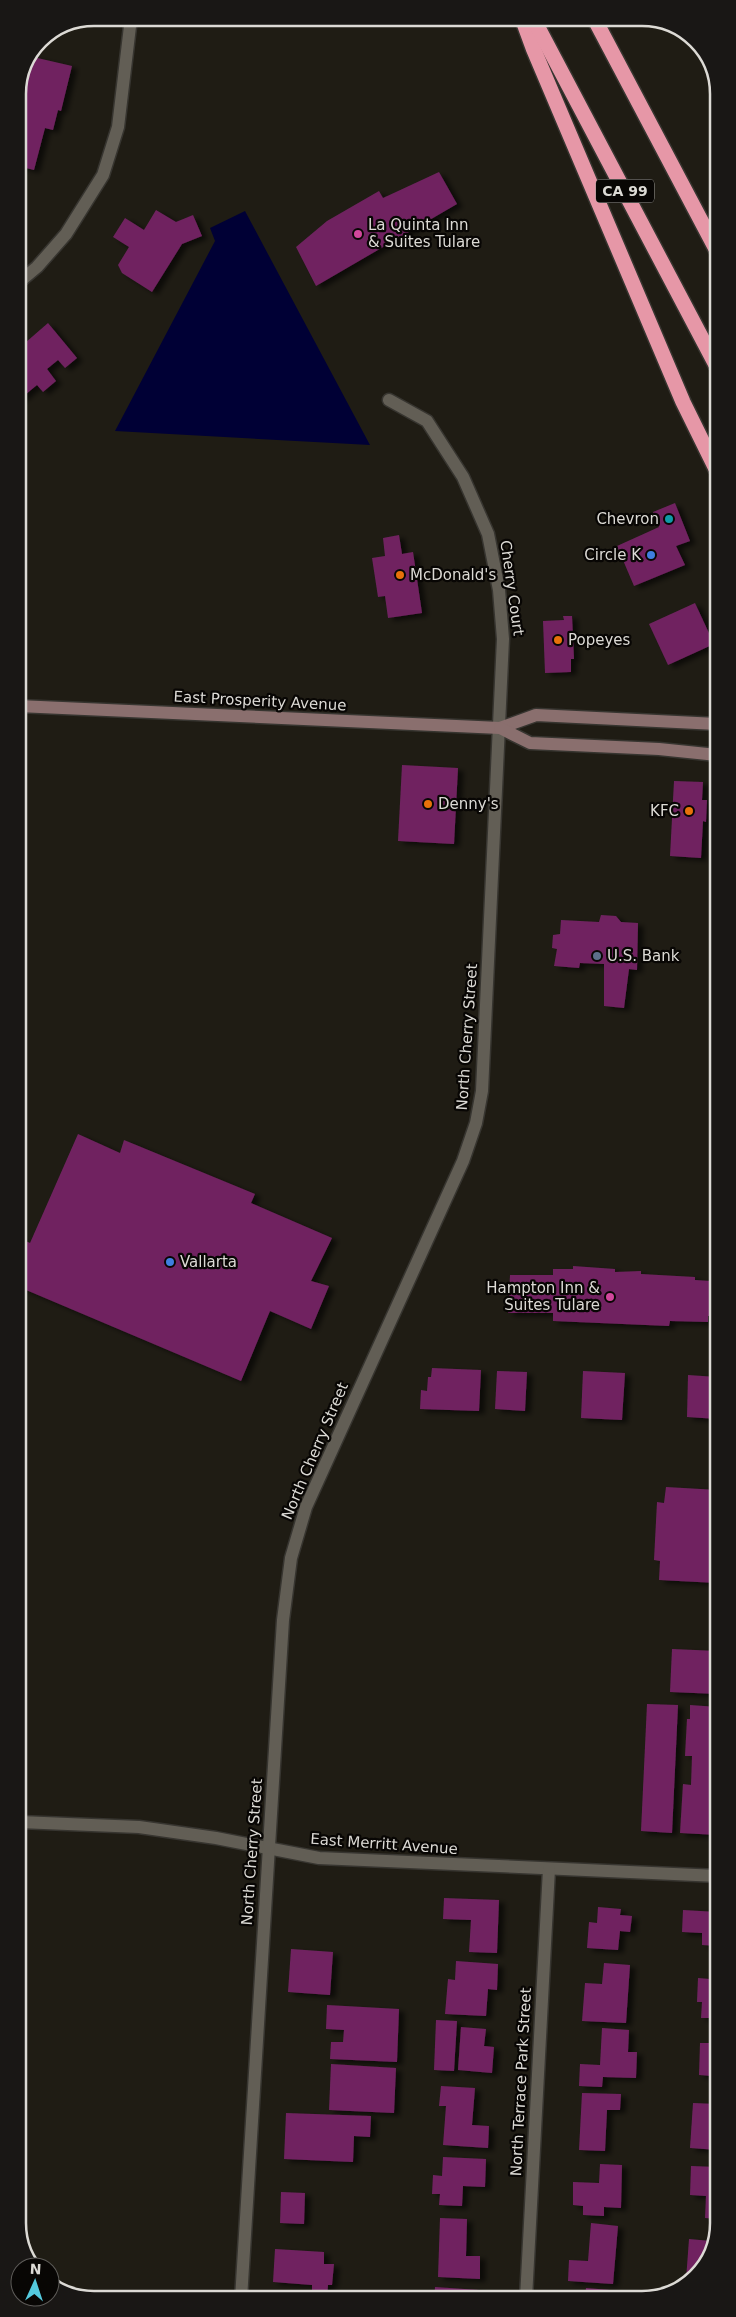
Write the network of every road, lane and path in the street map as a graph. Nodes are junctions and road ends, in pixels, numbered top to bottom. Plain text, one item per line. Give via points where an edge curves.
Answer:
1 (130, 26) edge
2 (525, 26) edge
3 (537, 26) edge
4 (598, 26) edge
5 (710, 236) edge
6 (26, 276) edge
7 (710, 354) edge
8 (389, 400) dead end
9 (710, 456) edge
10 (26, 706) edge
11 (710, 724) edge
12 (500, 728) junction
13 (710, 754) edge
14 (26, 1822) edge
15 (269, 1849) junction
16 (549, 1869) junction
17 (710, 1876) edge
18 (241, 2291) edge
19 (526, 2291) edge

1 - 6 street via 118,127 103,175 66,234
2 - 9 highway via 676,384
3 - 7 highway, CA 99
4 - 5 highway
8 - 12 street, Cherry Court via 427,421 463,477 488,534 499,590 503,639
10 - 12 main road, East Prosperity Avenue
11 - 12 main road, East Prosperity Avenue via 536,715
12 - 13 main road, East Prosperity Avenue via 530,743
12 - 15 street, North Cherry Street via 485,1045 476,1123 463,1161 306,1507 297,1534 284,1611
14 - 15 street, East Merritt Avenue via 139,1827
15 - 16 street, East Merritt Avenue via 319,1858
15 - 18 street, North Cherry Street
16 - 17 street, East Merritt Avenue
16 - 19 street, North Terrace Park Street

